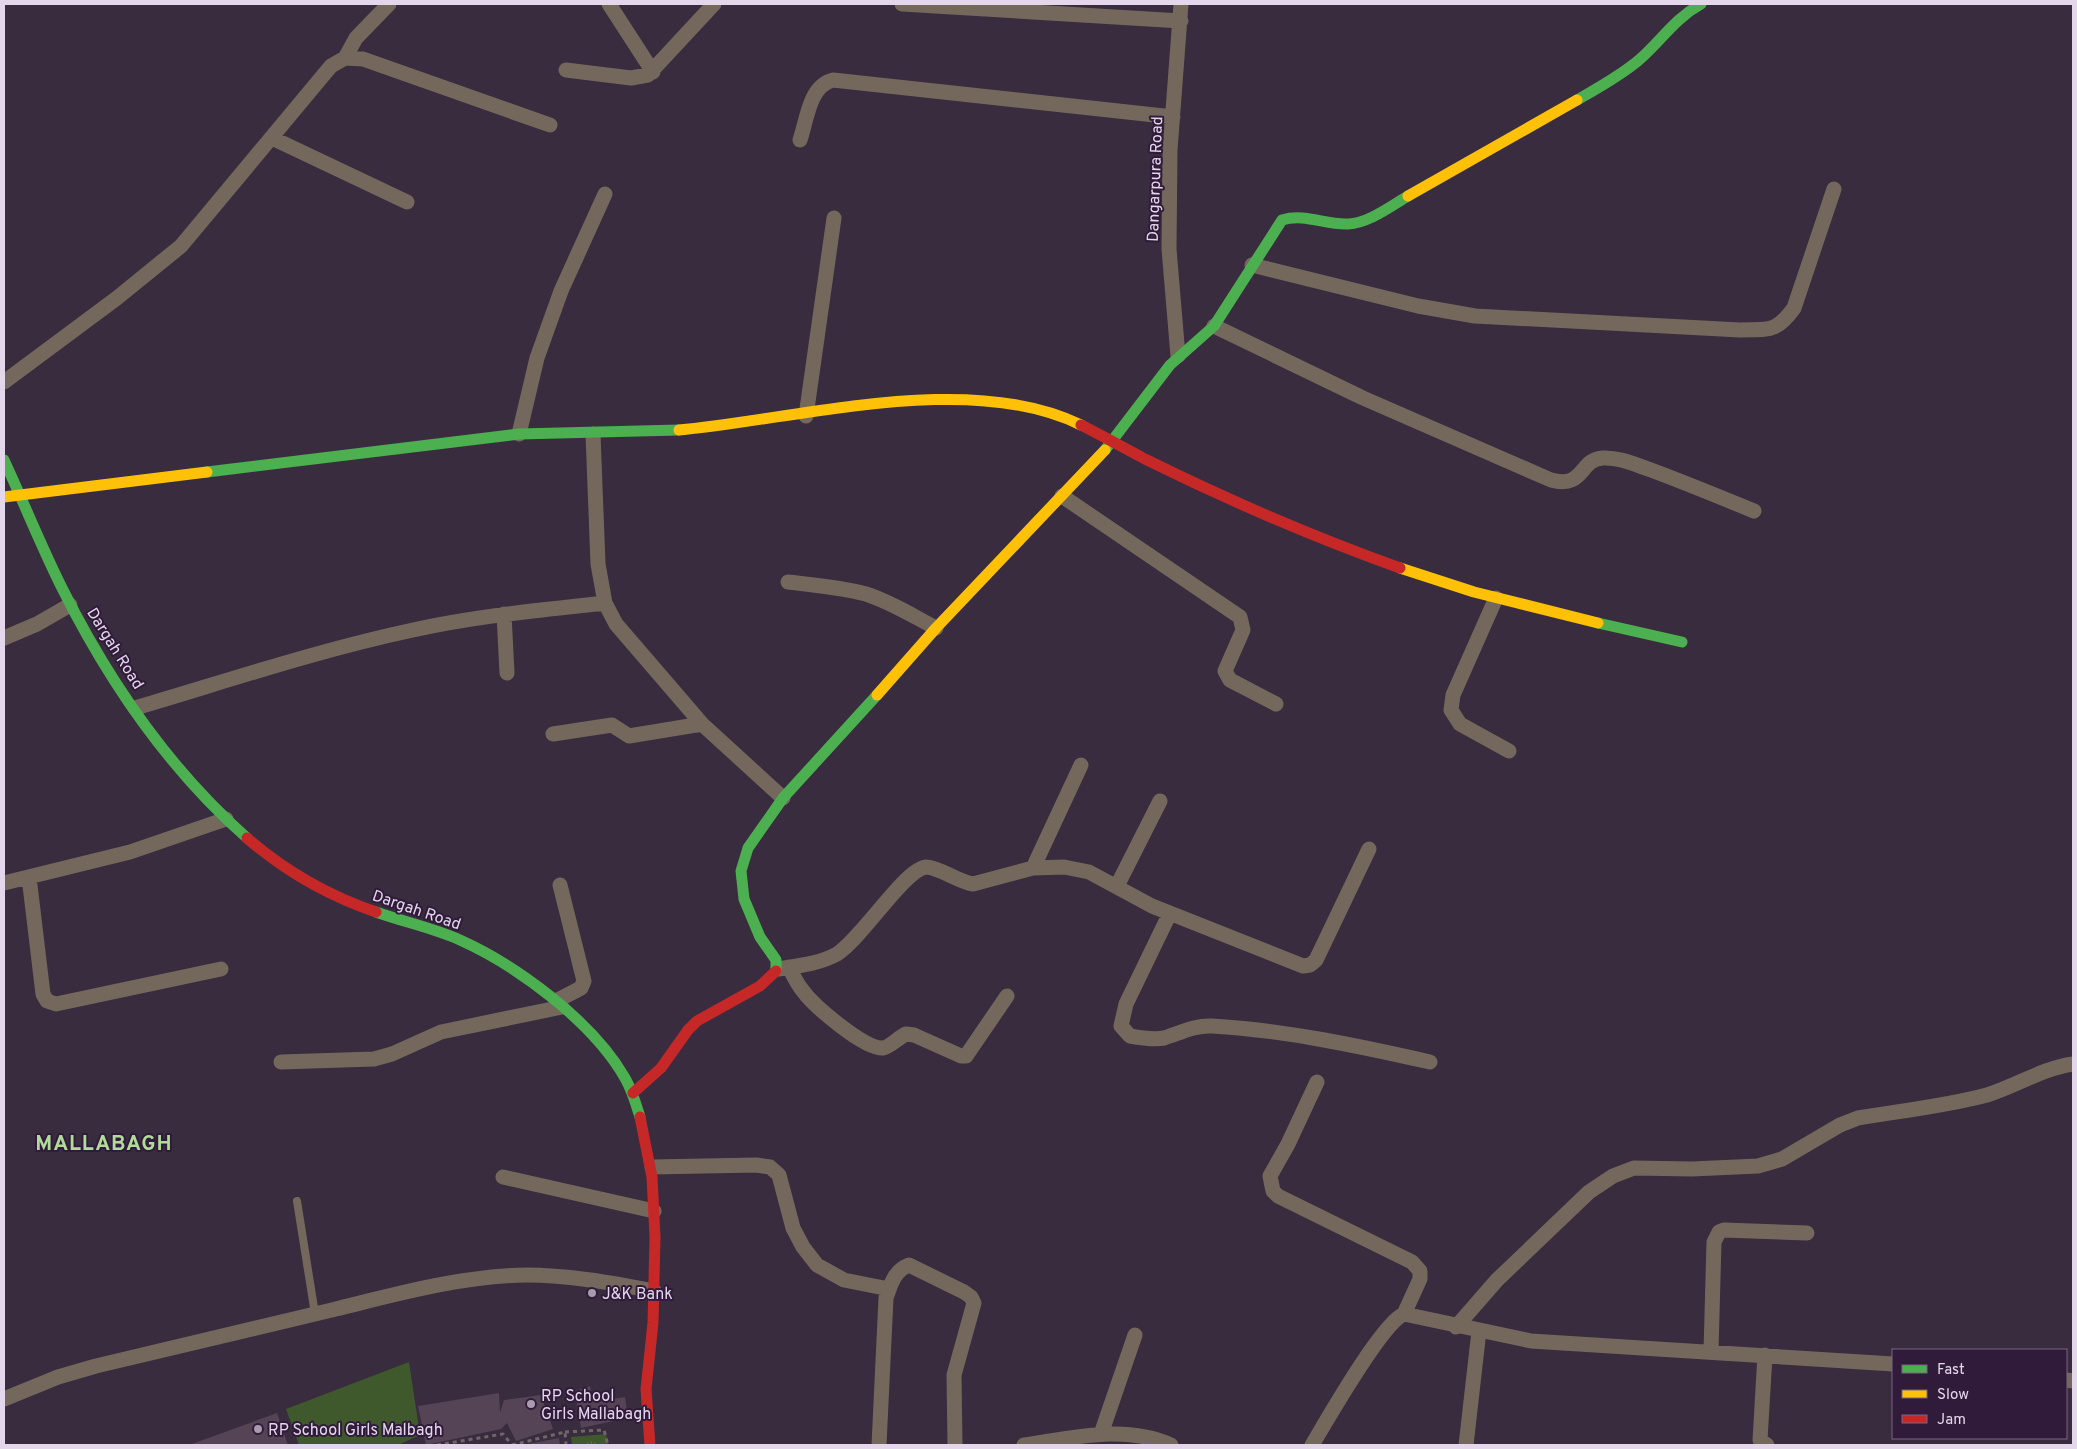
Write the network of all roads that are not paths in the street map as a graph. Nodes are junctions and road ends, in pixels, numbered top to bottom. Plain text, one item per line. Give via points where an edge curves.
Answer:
1 (388, 4) edge
2 (609, 4) edge
3 (714, 4) edge
4 (902, 4) edge
5 (1181, 4) edge
6 (1702, 4) edge
7 (1181, 21) junction
8 (345, 58) junction
9 (566, 70) dead end
10 (653, 72) junction
11 (1173, 118) junction
12 (550, 125) dead end
13 (272, 138) junction
14 (800, 140) dead end
15 (1834, 189) dead end
16 (605, 194) dead end
17 (406, 202) dead end
18 (834, 218) dead end
19 (1252, 265) junction
20 (1214, 326) junction
21 (1178, 356) junction
22 (4, 382) edge
23 (806, 416) junction
24 (519, 434) junction
25 (593, 434) junction
26 (1112, 442) junction
27 (4, 460) edge
28 (22, 496) junction
29 (1062, 496) junction
30 (4, 498) edge
31 (1754, 511) dead end
32 (788, 582) dead end
33 (1496, 598) junction
34 (605, 602) junction
35 (70, 605) junction
36 (504, 614) junction
37 (936, 628) junction
38 (4, 638) edge
39 (1682, 642) dead end
40 (507, 673) dead end
41 (1276, 704) dead end
42 (135, 708) junction
43 (702, 724) junction
44 (553, 734) dead end
45 (1509, 751) dead end
46 (1080, 765) dead end
47 (783, 798) junction
48 (1160, 801) dead end
49 (226, 819) junction
50 (1369, 848) dead end
51 (1033, 868) junction
52 (29, 877) junction
53 (4, 883) edge
54 (560, 885) dead end
55 (1117, 886) junction
56 (1170, 913) junction
57 (783, 968) junction
58 (221, 969) dead end
59 (1007, 996) dead end
60 (559, 1004) junction
61 (282, 1062) dead end
62 (1430, 1062) dead end
63 (2073, 1064) edge
64 (1317, 1082) dead end
65 (633, 1092) junction
66 (652, 1167) junction
67 (503, 1177) dead end
68 (297, 1201) dead end
69 (654, 1211) junction
70 (1807, 1233) dead end
71 (889, 1289) junction
72 (654, 1291) junction
73 (315, 1314) junction
74 (1404, 1314) junction
75 (1456, 1327) junction
76 (1479, 1331) junction
77 (1134, 1335) dead end
78 (1711, 1351) junction
79 (1765, 1355) junction
80 (1892, 1364) edge
81 (4, 1399) edge
82 (1101, 1434) junction
83 (650, 1445) edge
84 (879, 1445) edge
85 (955, 1445) edge
86 (1024, 1445) edge
87 (1171, 1445) edge
88 (1312, 1445) edge
89 (1466, 1445) edge
90 (1767, 1445) edge

1 - 8 street via 356,38
2 - 10 street
3 - 10 street
4 - 7 street
5 - 7 street, Dangarpura Road
6 - 19 street via 1683,14 1639,60 1606,83 1363,221 1347,224 1291,216 1282,220
7 - 11 street, Dangarpura Road
8 - 12 street via 363,59
8 - 13 street via 332,66
9 - 10 street via 631,78
11 - 14 street via 833,80 823,83 815,92
11 - 21 street, Dangarpura Road via 1169,249
13 - 17 street
13 - 22 street via 180,246
15 - 19 street via 1794,308 1782,324 1770,329 1475,316 1418,306
16 - 24 street via 561,291 537,358
18 - 23 street
19 - 20 street
20 - 21 street
20 - 31 street via 1363,398 1551,480 1564,483 1576,479 1585,467 1600,458 1617,459 1690,484
21 - 26 street
23 - 25 street via 699,429
23 - 26 street via 933,401 999,403 1064,416
24 - 25 street
24 - 28 street
25 - 34 street via 598,564
26 - 29 street
26 - 33 street via 1306,532
27 - 28 street, Dargah Road
28 - 30 street
28 - 35 street, Dargah Road
29 - 37 street
29 - 41 street via 1240,617 1243,630 1226,675
32 - 37 street via 867,594 893,604
33 - 39 street
33 - 45 street via 1452,695 1451,710 1460,724
34 - 36 street
34 - 43 street via 616,624
35 - 38 street
35 - 42 street, Dargah Road
36 - 40 street
36 - 42 street via 413,630
37 - 47 street
42 - 49 street, Dargah Road
43 - 44 street via 629,736 612,725
43 - 47 street
46 - 51 street
47 - 57 street via 757,832 741,871 744,900 760,937
48 - 55 street
49 - 52 street via 130,852
49 - 60 street, Dargah Road via 261,850 306,882 356,905 428,928 491,955
50 - 56 street via 1316,960 1310,965 1303,966
51 - 55 street via 1064,867 1089,872
51 - 57 street via 973,884 929,867 920,868 907,878 851,944 805,966
52 - 53 street
52 - 58 street via 43,994 47,1001 56,1004
54 - 60 street via 584,981 581,988
55 - 56 street
56 - 62 street via 1126,1004 1121,1026 1130,1036 1163,1038 1187,1029 1209,1026 1236,1028 1368,1048
57 - 59 street via 824,1013 878,1048 886,1048 906,1034 966,1056
57 - 65 street via 756,991 696,1022 650,1080
60 - 61 street via 441,1032 374,1059
60 - 65 street, Dargah Road via 613,1060
63 - 75 street via 2053,1068 2013,1087 1984,1096 1858,1118 1782,1159 1758,1166 1634,1168 1613,1176 1590,1192 1497,1280
64 - 74 street via 1270,1176 1270,1183 1278,1196 1412,1262 1420,1271 1420,1279
65 - 66 street, Dargah Road
66 - 69 street, Dargah Road
66 - 71 street via 770,1167 779,1174 793,1228 817,1265 844,1280
67 - 69 street
68 - 73 lane
69 - 72 street, Dargah Road
70 - 78 street via 1719,1232 1714,1242
71 - 84 street
71 - 85 street via 902,1268 909,1265 964,1292 974,1303 954,1375
72 - 73 street via 606,1282 528,1275 498,1276 408,1292
72 - 83 street, Dargah Road via 646,1385
73 - 81 street via 96,1366
74 - 75 street
74 - 88 street via 1392,1321
75 - 76 street
76 - 78 street via 1532,1341
76 - 89 street
77 - 82 street
78 - 79 street
79 - 80 street
79 - 90 street via 1760,1440
82 - 86 street
82 - 87 street via 1132,1434

